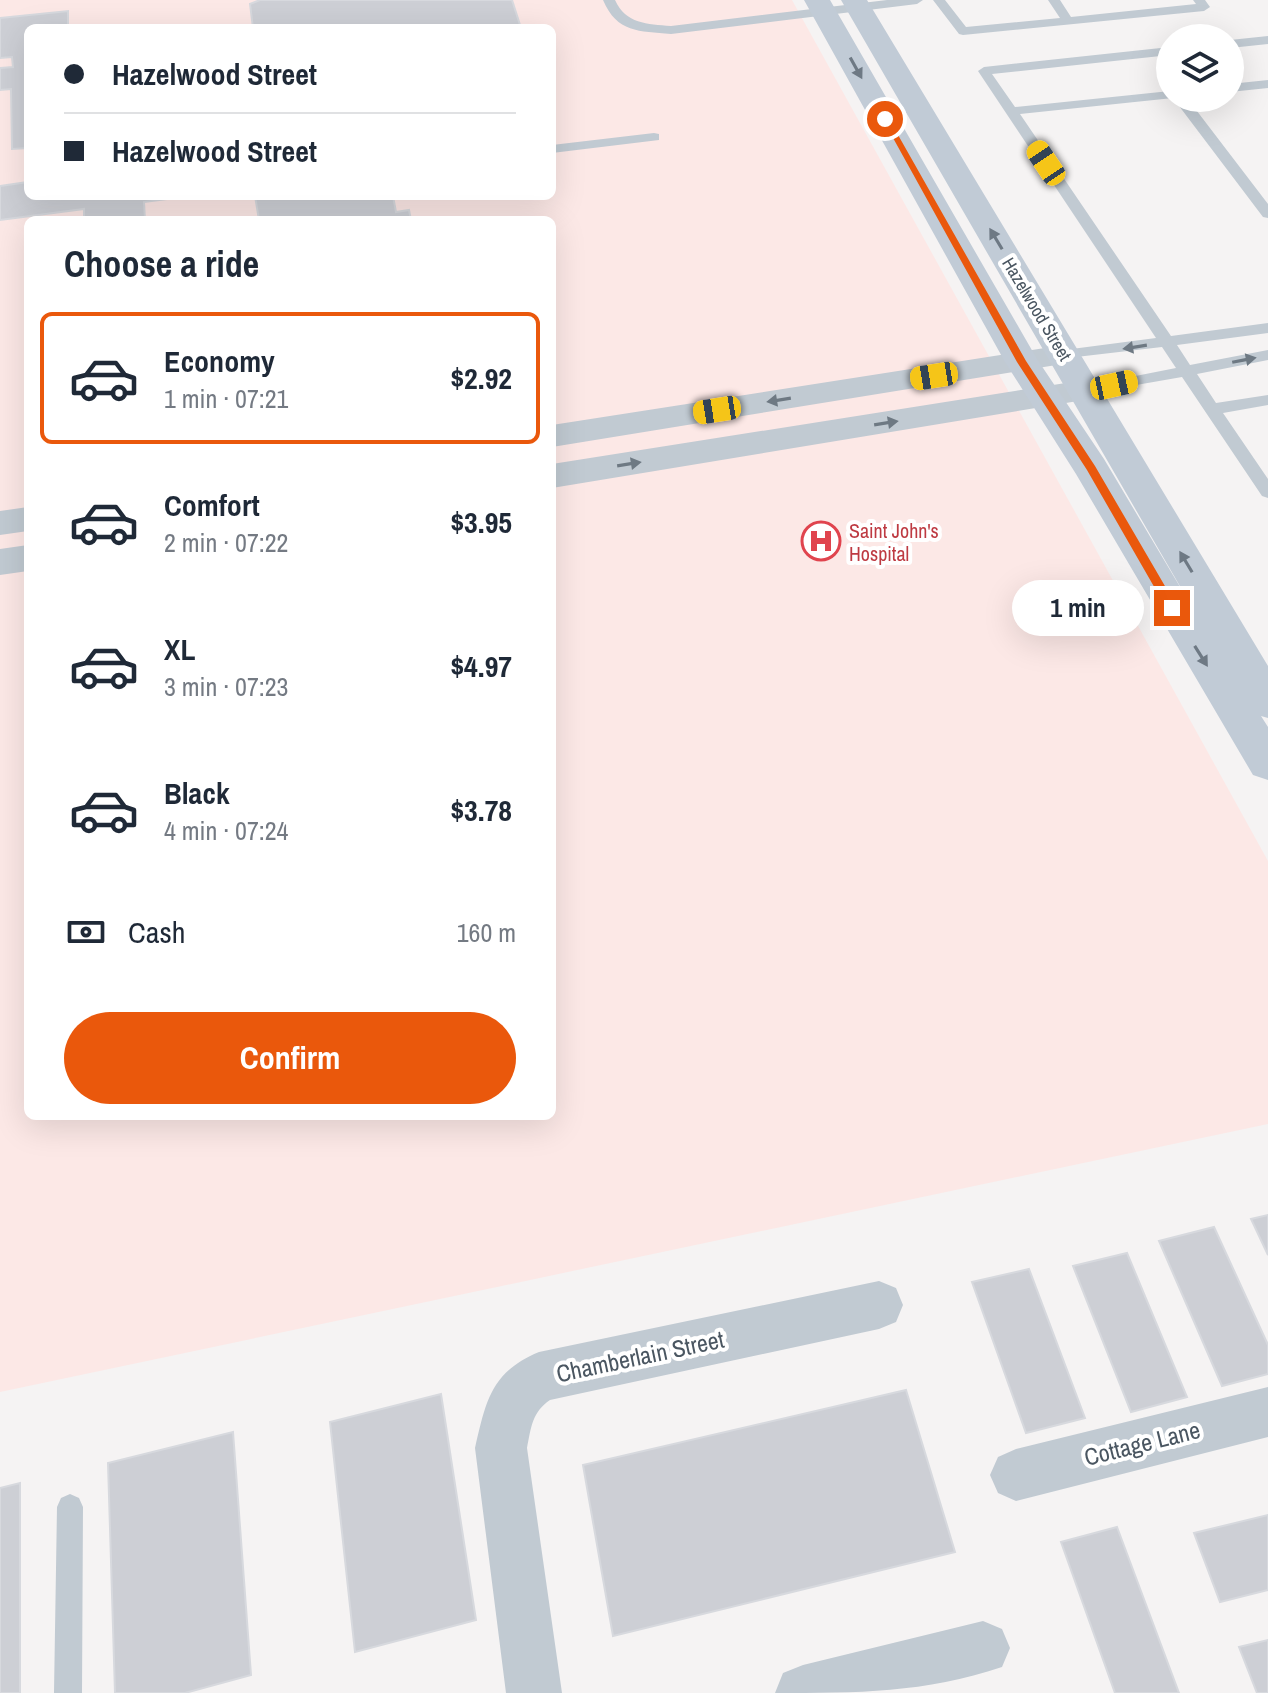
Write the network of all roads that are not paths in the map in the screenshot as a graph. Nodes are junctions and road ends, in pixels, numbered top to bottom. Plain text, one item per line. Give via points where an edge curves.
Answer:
1 (611, 0) edge
2 (917, 0) edge
3 (939, 0) edge
4 (1054, 0) edge
5 (1202, 3) edge
6 (856, 4) edge
7 (820, 6) edge
8 (1068, 21) junction
9 (1268, 40) edge
10 (1244, 43) edge
11 (1156, 53) edge
12 (1268, 84) edge
13 (1244, 87) edge
14 (1156, 96) edge
15 (1011, 111) junction
16 (1191, 112) edge
17 (654, 137) dead end
18 (556, 149) edge
19 (1268, 214) edge
20 (1268, 328) edge
21 (1167, 342) junction
22 (1064, 355) junction
23 (1268, 355) edge
24 (1022, 362) junction
25 (1187, 370) junction
26 (1085, 391) junction
27 (1044, 398) junction
28 (1268, 400) edge
29 (1213, 409) junction
30 (556, 435) edge
31 (1261, 471) edge
32 (556, 475) edge
33 (1268, 492) edge
34 (24, 520) edge
35 (0, 523) edge
36 (24, 559) edge
37 (0, 562) edge
38 (1268, 702) edge
39 (1268, 763) edge
40 (879, 1305) dead end
41 (1268, 1412) edge
42 (1016, 1475) dead end
43 (70, 1507) dead end
44 (983, 1648) dead end
45 (68, 1693) edge
46 (534, 1693) edge
47 (803, 1693) edge

1 - 7 lane via 616,16 638,27 671,30
2 - 6 lane
3 - 8 lane via 963,31
4 - 8 lane
5 - 8 lane
6 - 7 lane
22 -> 6 street, Hazelwood Street
7 -> 24 street, Hazelwood Street
9 - 10 lane
11 - 15 lane via 984,71
12 - 13 lane
14 - 15 lane
15 - 21 lane
16 - 19 lane
17 - 18 lane
20 - 21 lane
21 -> 22 lane
21 - 25 lane
22 - 24 street
22 - 26 street, Hazelwood Street
25 -> 23 lane
24 - 27 street, Hazelwood Street
24 -> 30 street
25 - 26 lane
25 - 29 lane
26 - 27 street
38 -> 26 street, Hazelwood Street
32 -> 27 street
27 -> 39 street, Hazelwood Street
28 - 29 lane
29 - 31 lane
31 - 33 lane
34 - 35 street
36 - 37 street
40 - 46 street, Chamberlain Street via 539,1377 522,1389 505,1421 501,1463
41 - 42 street, Cottage Lane
43 - 45 lane
44 - 47 street

